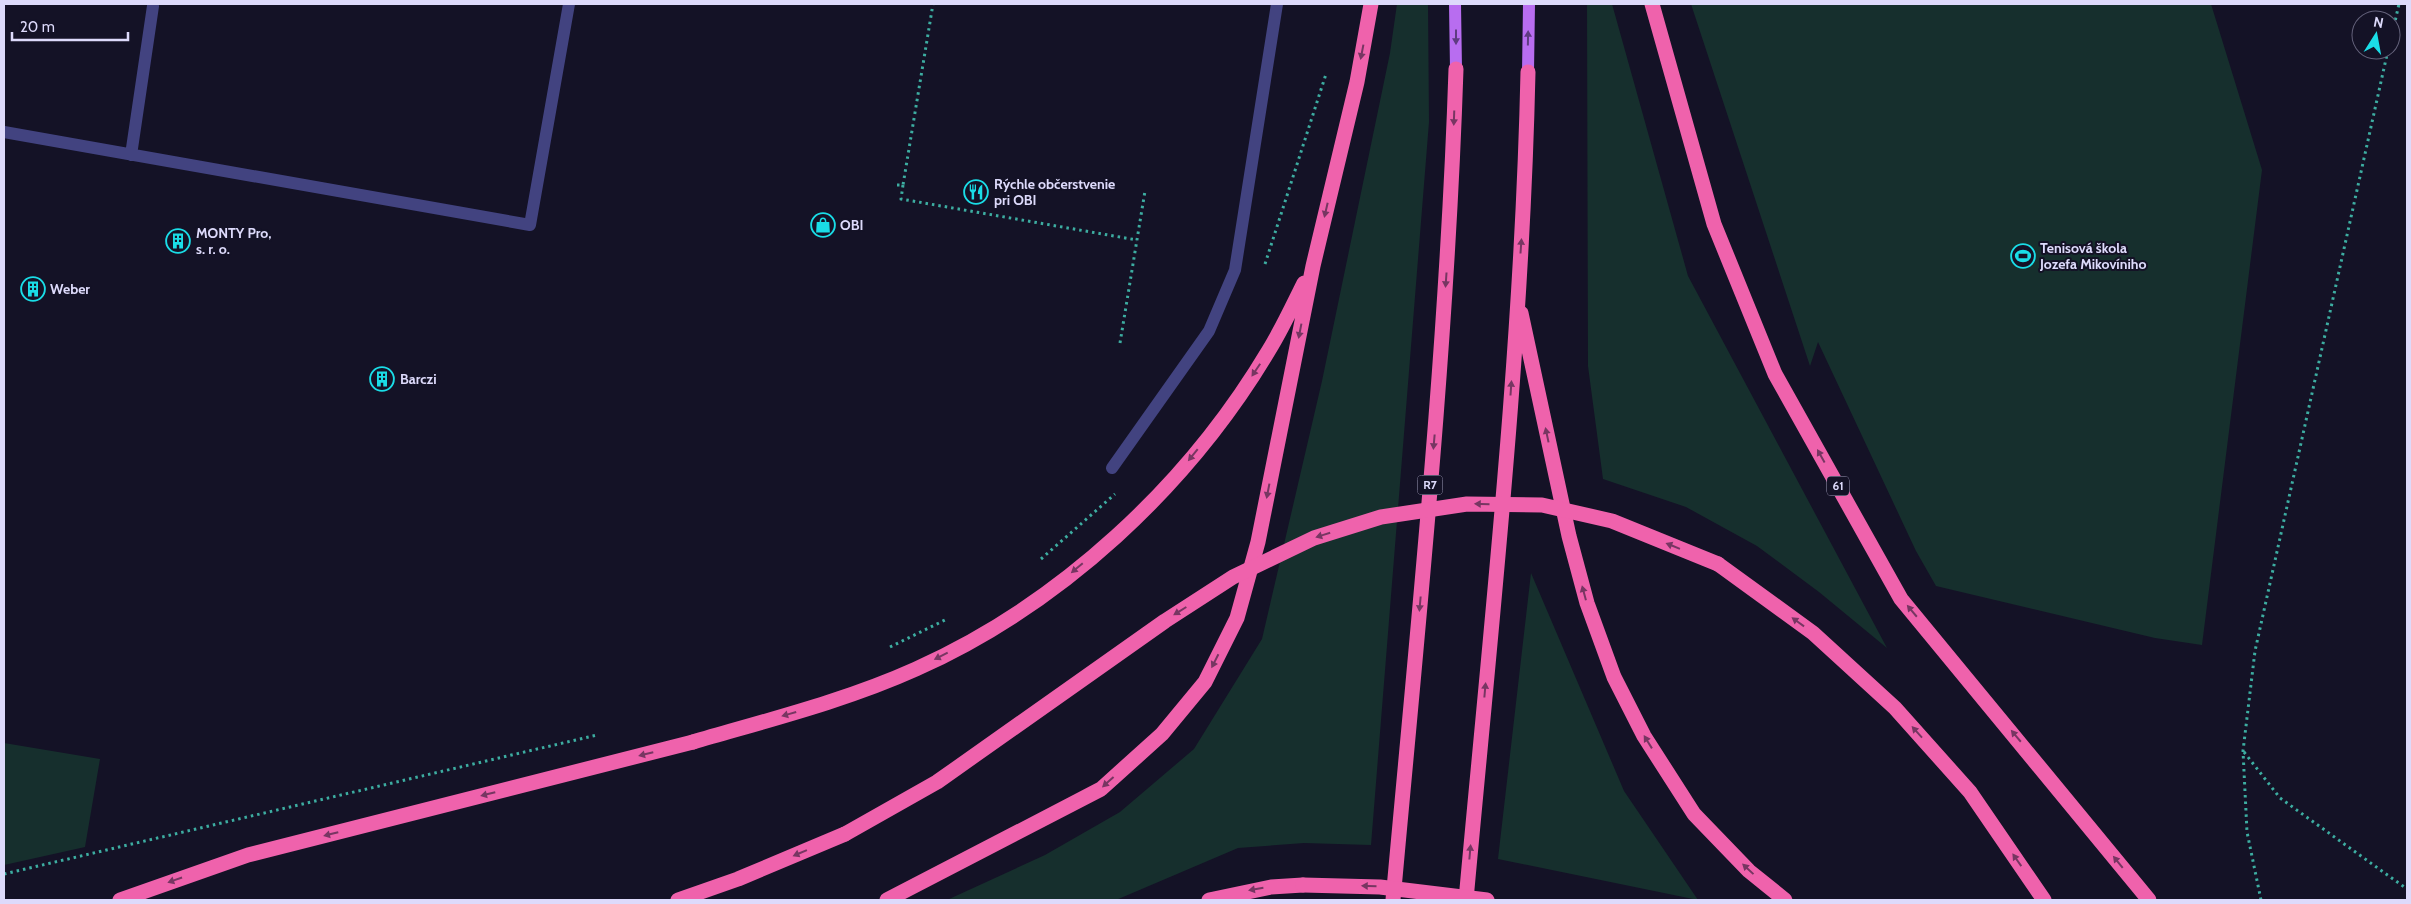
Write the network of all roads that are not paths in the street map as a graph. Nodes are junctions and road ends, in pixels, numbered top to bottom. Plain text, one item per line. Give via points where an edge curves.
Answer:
1 (569, 4) edge
2 (1277, 4) edge
3 (1372, 4) edge
4 (1455, 4) edge
5 (1529, 4) edge
6 (1652, 4) edge
7 (153, 6) dead end
8 (1456, 69) joint
9 (1528, 72) joint
10 (4, 132) edge
11 (132, 155) junction
12 (1313, 266) junction
13 (1517, 294) junction
14 (1112, 468) dead end
15 (120, 900) edge
16 (678, 900) edge
17 (887, 900) edge
18 (1209, 900) edge
19 (1393, 900) edge
20 (1466, 900) edge
21 (1487, 900) edge
22 (1785, 900) edge
23 (2044, 900) edge
24 (2149, 900) edge

1 - 11 lane via 530,225
2 - 14 lane via 1235,270 1209,331
3 -> 12 highway via 1357,82
4 -> 8 main road
9 -> 5 main road
24 -> 6 highway, 61 via 1901,599 1774,374 1714,224
7 - 11 lane
8 -> 19 highway, R7 via 1452,198 1435,431
13 -> 9 highway via 1526,175
10 - 11 lane
12 -> 15 highway, bridge via 1270,350 1182,470 1124,528 1057,584 983,634 916,669 819,706 693,742 248,855
12 -> 17 highway via 1258,542 1237,618 1205,682 1162,734 1101,788
20 -> 13 highway via 1508,444
22 -> 13 highway via 1748,870 1694,814 1644,736 1614,677 1587,603 1569,536
23 -> 16 highway, bridge via 1970,792 1895,708 1813,634 1718,564 1612,521 1542,505 1467,504 1381,518 1314,538 1233,577 1165,621 937,782 845,834 738,879
21 -> 18 highway, bridge via 1380,887 1303,885 1271,887

